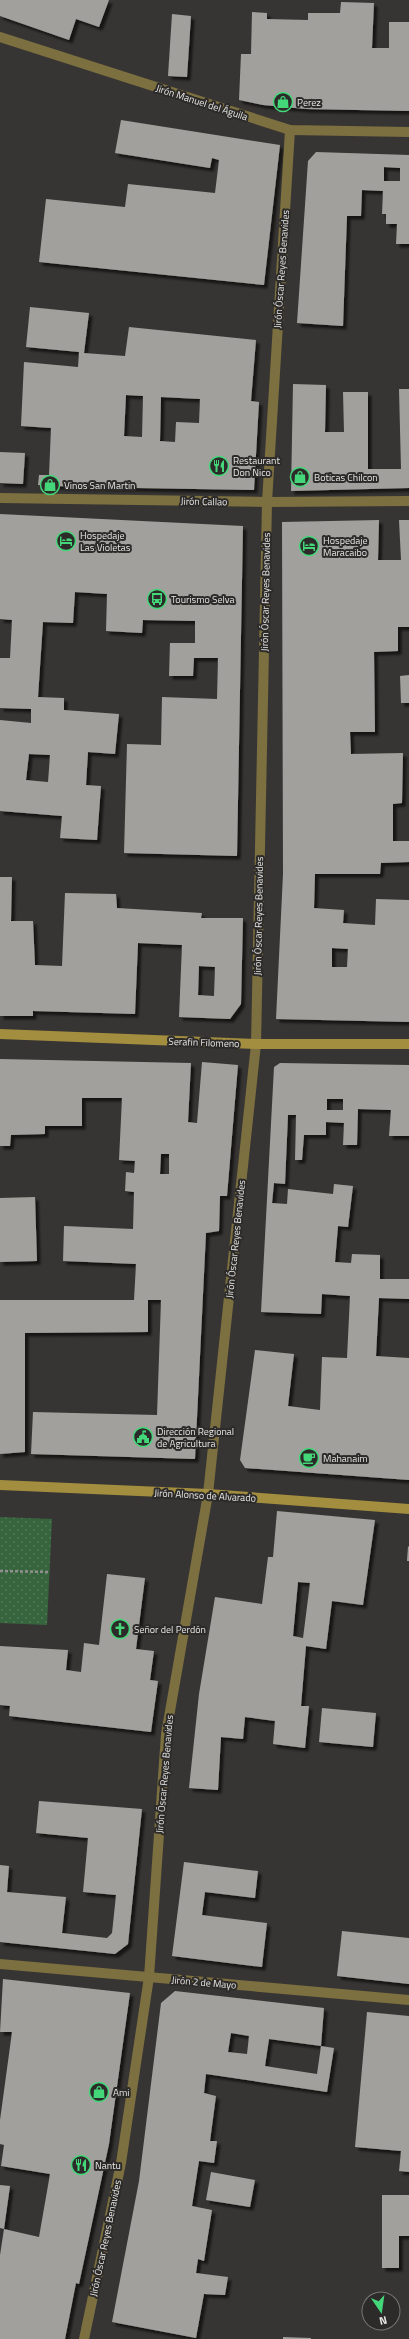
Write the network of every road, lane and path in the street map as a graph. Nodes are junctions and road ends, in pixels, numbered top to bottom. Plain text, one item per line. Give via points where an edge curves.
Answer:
1 (0, 37) edge
2 (290, 130) junction
3 (409, 132) edge
4 (0, 498) edge
5 (409, 501) edge
6 (267, 502) junction
7 (0, 1034) edge
8 (256, 1044) junction
9 (409, 1044) edge
10 (0, 1486) edge
11 (208, 1494) junction
12 (409, 1509) edge
13 (0, 1571) edge
14 (50, 1572) dead end
15 (0, 1964) edge
16 (149, 1977) junction
17 (409, 2000) edge
18 (84, 2339) edge

1 - 2 street, Jirón Manuel del Águila
2 - 3 street, Jirón Manuel del Águila
2 - 6 street, Jirón Óscar Reyes Benavides
4 - 6 street, Jirón Callao
5 - 6 street, Jirón Callao
6 - 8 street, Jirón Óscar Reyes Benavides
7 - 8 main road, Serafin Filomeno
8 - 9 main road, Serafin Filomeno
8 - 11 street, Jirón Óscar Reyes Benavides
10 - 11 main road, Jirón Alonso de Alvarado
11 - 12 main road, Jirón Alonso de Alvarado
11 - 16 street, Jirón Óscar Reyes Benavides via 166,1734
13 - 14 path
15 - 16 street, Jirón 2 de Mayo
16 - 17 street, Jirón 2 de Mayo
16 - 18 street, Jirón Óscar Reyes Benavides via 121,2163

